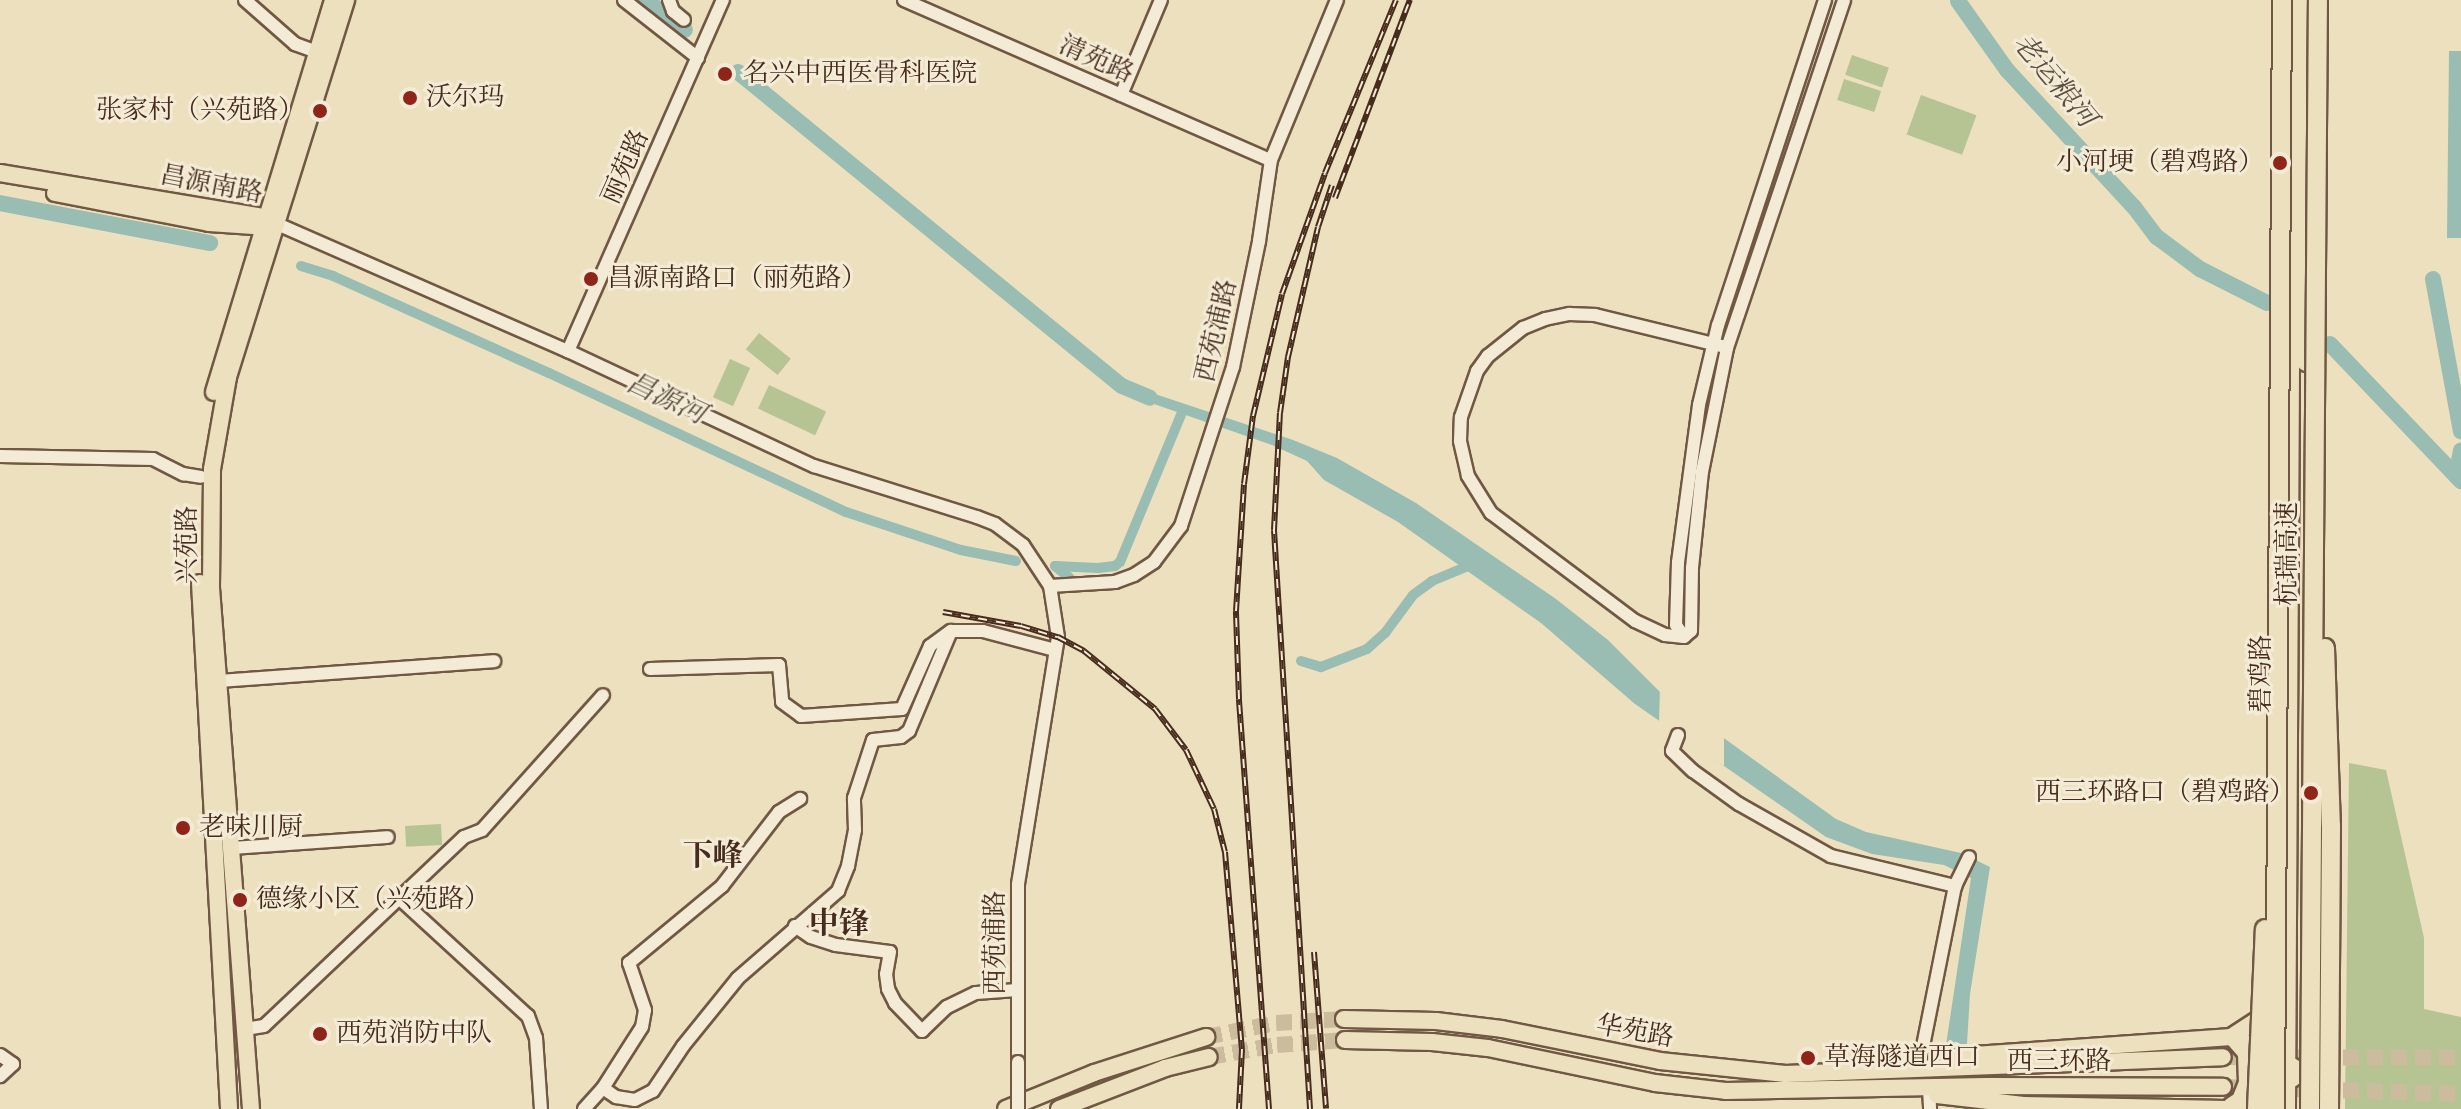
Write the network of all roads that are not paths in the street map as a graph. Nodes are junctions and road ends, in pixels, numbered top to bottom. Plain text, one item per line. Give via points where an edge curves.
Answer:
1 (245, 0) edge
2 (333, 0) edge
3 (346, 0) edge
4 (624, 0) edge
5 (669, 0) edge
6 (723, 0) edge
7 (904, 0) edge
8 (1161, 0) edge
9 (1337, 0) edge
10 (1825, 0) edge
11 (1844, 0) edge
12 (2282, 0) edge
13 (2292, 0) edge
14 (2307, 0) edge
15 (2318, 0) edge
16 (684, 20) dead end
17 (317, 52) junction
18 (698, 58) junction
19 (1121, 95) junction
20 (1271, 160) junction
21 (0, 173) edge
22 (0, 183) edge
23 (267, 224) junction
24 (1713, 344) junction
25 (1727, 348) junction
26 (568, 351) junction
27 (2315, 357) junction
28 (0, 456) edge
29 (201, 477) junction
30 (1050, 586) junction
31 (951, 631) junction
32 (1684, 637) junction
33 (1056, 643) junction
34 (494, 661) dead end
35 (650, 669) dead end
36 (218, 681) junction
37 (603, 695) dead end
38 (1678, 735) dead end
39 (2277, 755) junction
40 (800, 799) dead end
41 (388, 837) dead end
42 (231, 848) junction
43 (1969, 857) dead end
44 (1958, 882) junction
45 (399, 898) junction
46 (795, 926) junction
47 (1017, 990) junction
48 (2286, 992) junction
49 (1344, 1019) tunnel mouth
50 (245, 1029) junction
51 (1206, 1037) tunnel mouth
52 (2231, 1037) junction
53 (1345, 1040) tunnel mouth
54 (0, 1055) edge
55 (1209, 1057) tunnel mouth
56 (2223, 1057) tunnel mouth
57 (1919, 1066) junction
58 (2291, 1072) junction
59 (0, 1076) edge
60 (2223, 1087) tunnel mouth
61 (603, 1088) junction
62 (1929, 1097) edge
63 (2235, 1108) edge
64 (229, 1109) edge
65 (251, 1109) edge
66 (541, 1109) edge
67 (584, 1109) edge
68 (1006, 1109) edge
69 (1018, 1109) edge
70 (1059, 1109) edge
71 (2257, 1109) edge
72 (2275, 1109) edge
73 (2286, 1109) edge
74 (2301, 1109) edge
75 (2310, 1109) edge
76 (2329, 1109) edge

1 - 17 street via 295,44
2 - 17 main road, 兴苑路
3 - 23 main road, 兴苑路
4 - 18 street
5 - 16 street
6 - 18 street, 丽苑路
7 - 19 street, 清苑路
8 - 19 street
9 - 20 street, 西苑浦路
10 - 24 street
11 - 25 street
12 - 39 highway, 杭瑞高速, bridge
13 - 48 highway, 碧鸡路
14 - 58 highway, 碧鸡路
15 - 27 highway, 杭瑞高速, bridge
17 - 23 main road, 兴苑路
18 - 26 street, 丽苑路
19 - 20 street, 清苑路
20 - 30 street, 西苑浦路 via 1223,405 1181,526 1154,562 1115,582
21 - 23 main road, 昌源南路
22 - 23 main road, 昌源南路 via 209,223
23 - 26 street
23 - 29 main road, 兴苑路 via 217,372
23 - 36 main road, 兴苑路 via 228,377 212,469 211,588
24 - 25 street
24 - 32 street via 1680,530 1676,625
24 - 32 street via 1595,315 1545,319 1523,328 1488,356 1461,417 1468,476 1491,513 1635,621
25 - 32 street via 1702,472 1691,631
26 - 30 street via 814,466 995,524 1023,545
27 - 75 highway, 杭瑞高速, bridge
27 - 76 highway, bridge via 2331,826
28 - 29 street via 153,459
29 - 64 main road, 兴苑路 via 200,588
30 - 33 street, 西苑浦路
31 - 33 street
31 - 35 street via 930,646 902,709 801,716 782,702 779,665
31 - 46 street via 909,731 873,740 854,798 855,830 838,891
33 - 47 street, 西苑浦路 via 1022,844
34 - 36 street
36 - 42 main road, 兴苑路
37 - 45 street via 482,830 464,837
38 - 44 street via 1672,751 1693,771 1831,856
39 - 71 highway, bridge
39 - 72 highway, 杭瑞高速, bridge
40 - 61 street via 779,812 722,886 629,963 645,1010 642,1027
41 - 42 street
42 - 50 main road, 兴苑路
43 - 44 street
44 - 57 street
45 - 50 street via 264,1026
45 - 66 street via 528,1016 536,1038
46 - 47 street via 836,945 890,952 888,989 922,1031 947,1007 976,993
46 - 61 street via 738,978 653,1091 635,1100
47 - 69 street, 西苑浦路, bridge
48 - 52 main road via 2254,1024
48 - 58 highway, 碧鸡路
49 - 57 main road, 华苑路 via 1502,1029 1730,1070 1840,1073
50 - 65 main road, 兴苑路
51 - 68 main road via 1094,1073
52 - 57 main road via 2020,1049
52 - 58 main road
52 - 63 main road via 2246,1053 2247,1063 2245,1092
53 - 62 main road, 华苑路 via 1488,1048 1655,1083 1726,1091 1896,1088
54 - 59 street via 13,1064
55 - 70 main road via 1165,1068
56 - 57 main road, 西三环路
58 - 63 main road
58 - 73 highway, 碧鸡路
58 - 74 highway, 碧鸡路
60 - 62 main road, 西三环路
61 - 67 street
62 - 63 main road via 2023,1105

